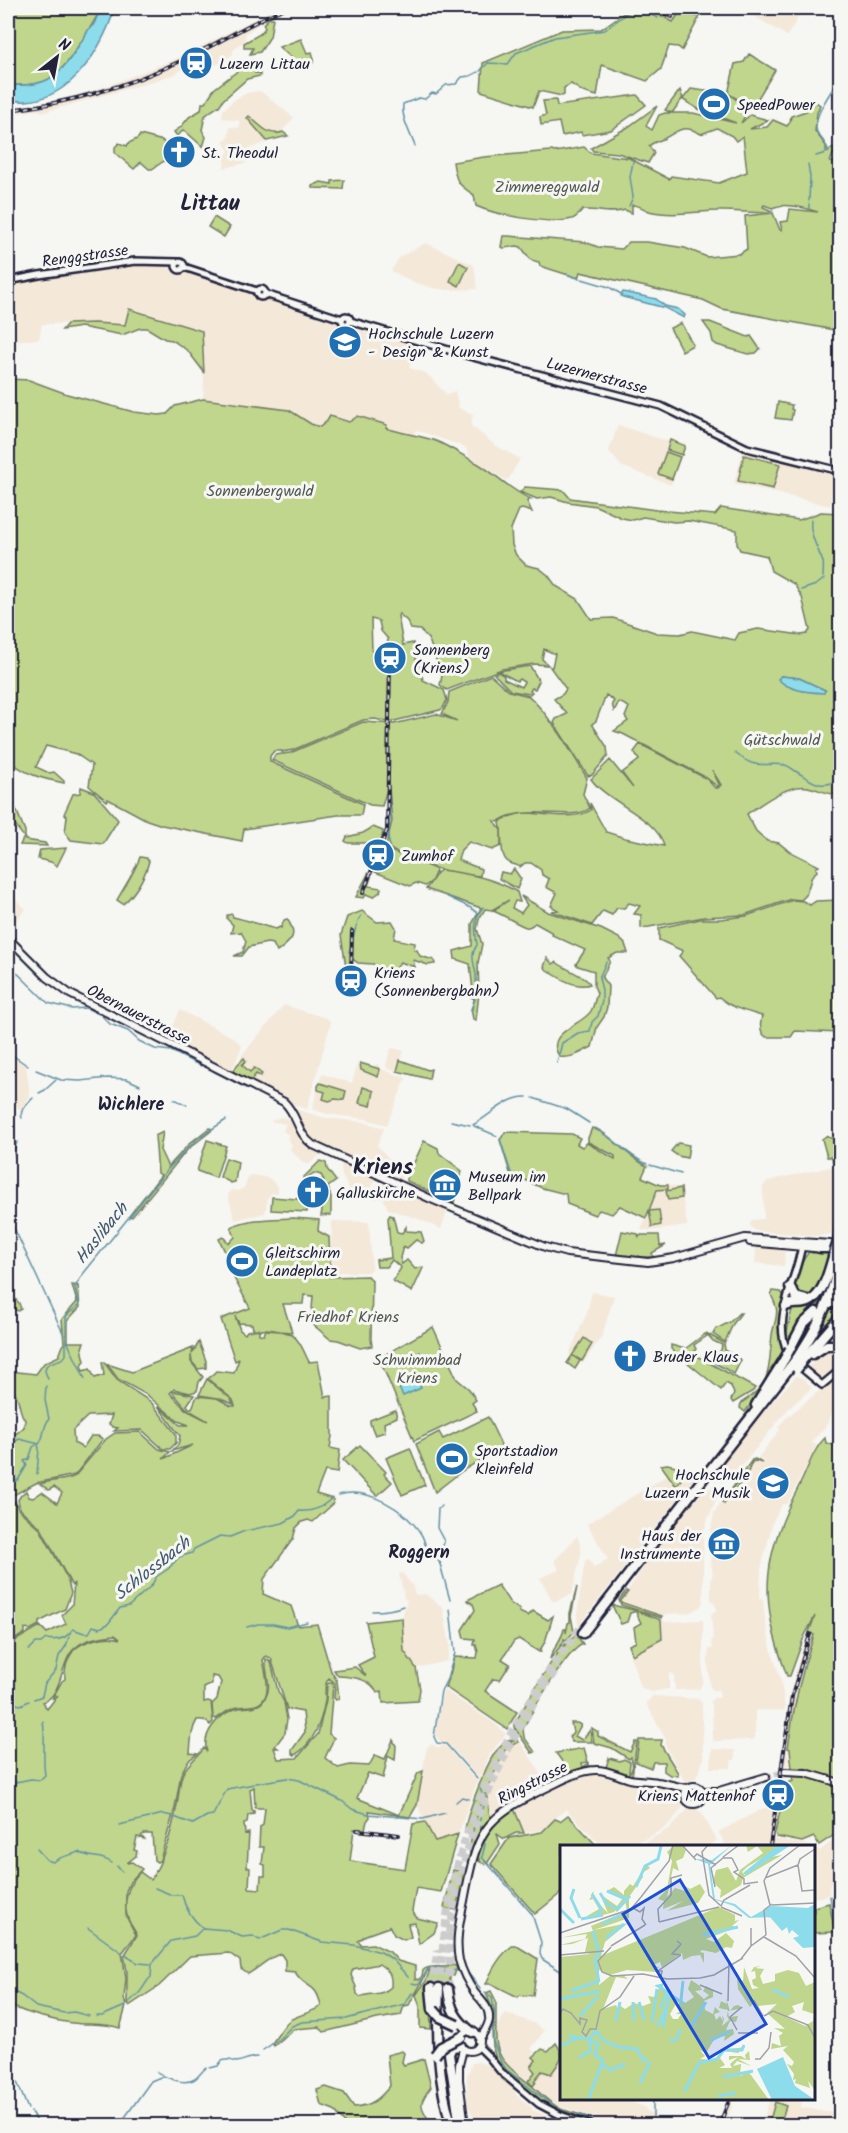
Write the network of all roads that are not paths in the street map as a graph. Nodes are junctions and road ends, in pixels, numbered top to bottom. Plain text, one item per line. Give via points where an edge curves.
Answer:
1 (8, 281) edge
2 (342, 319) joint
3 (840, 471) edge
4 (8, 938) edge
5 (840, 1221) edge
6 (756, 1234) dead end
7 (762, 1239) junction
8 (738, 1240) junction
9 (802, 1245) junction
10 (820, 1248) joint
11 (838, 1251) edge
12 (789, 1289) junction
13 (817, 1294) junction
14 (840, 1300) edge
15 (808, 1303) junction
16 (830, 1304) dead end
17 (786, 1306) junction
18 (816, 1312) dead end
19 (840, 1317) edge
20 (840, 1345) edge
21 (793, 1362) junction
22 (840, 1370) edge
23 (582, 1630) tunnel mouth
24 (785, 1772) tunnel mouth
25 (766, 1777) tunnel mouth
26 (840, 1783) edge
27 (669, 1785) junction
28 (689, 1788) junction
29 (702, 1791) junction
30 (719, 1791) junction
31 (685, 1795) junction
32 (702, 1800) junction
33 (440, 1988) junction
34 (486, 2012) junction
35 (472, 2032) junction
36 (462, 2042) junction
37 (479, 2044) junction
38 (471, 2051) junction
39 (459, 2076) junction
40 (455, 2126) edge
41 (465, 2126) edge
42 (594, 2126) edge

1 - 2 main road, Renggstrasse via 137,261 166,263 257,291 260,297 265,294
2 - 3 main road, Luzernerstrasse via 347,316 350,321 469,356 661,406 747,448
4 - 8 main road, Obernauerstrasse via 70,994 284,1103 301,1133 314,1145 554,1250 648,1262
5 - 11 highway
6 - 7 main road
7 - 8 main road
7 - 9 main road
8 - 9 main road
9 - 10 main road
9 - 11 main road
9 - 12 main road
10 - 11 highway
11 - 13 highway
11 - 21 highway via 823,1315
12 - 13 highway via 801,1299
12 - 15 highway via 795,1300
12 - 17 main road
13 - 15 highway
14 - 16 highway
15 - 17 highway
17 - 22 main road via 782,1335 789,1355 822,1384
18 - 21 highway via 803,1324
19 - 21 highway
20 - 21 highway via 824,1346
21 - 23 highway
24 - 26 main road via 806,1773
25 - 30 main road
27 - 28 main road, Ringstrasse
27 - 31 main road, Ringstrasse
27 - 34 main road, Ringstrasse via 632,1780 602,1770 583,1772 496,1816 482,1834 467,1882 458,1932 463,1971
28 - 29 main road via 695,1786
28 - 31 main road
29 - 30 main road
29 - 32 main road
30 - 32 main road
31 - 32 main road via 691,1804
33 - 35 highway via 456,2017
33 - 36 highway, bridge via 433,2008 440,2017 460,2027
33 - 40 highway via 440,2069 445,2101
34 - 35 main road via 484,2026
34 - 37 main road via 488,2024
35 - 36 main road
35 - 37 main road
36 - 38 main road
36 - 39 main road
36 - 40 highway via 449,2050
36 - 40 highway, bridge via 442,2046 435,2055 440,2099
37 - 38 main road
37 - 42 main road via 501,2072 527,2094 553,2112
38 - 39 main road
39 - 41 main road

